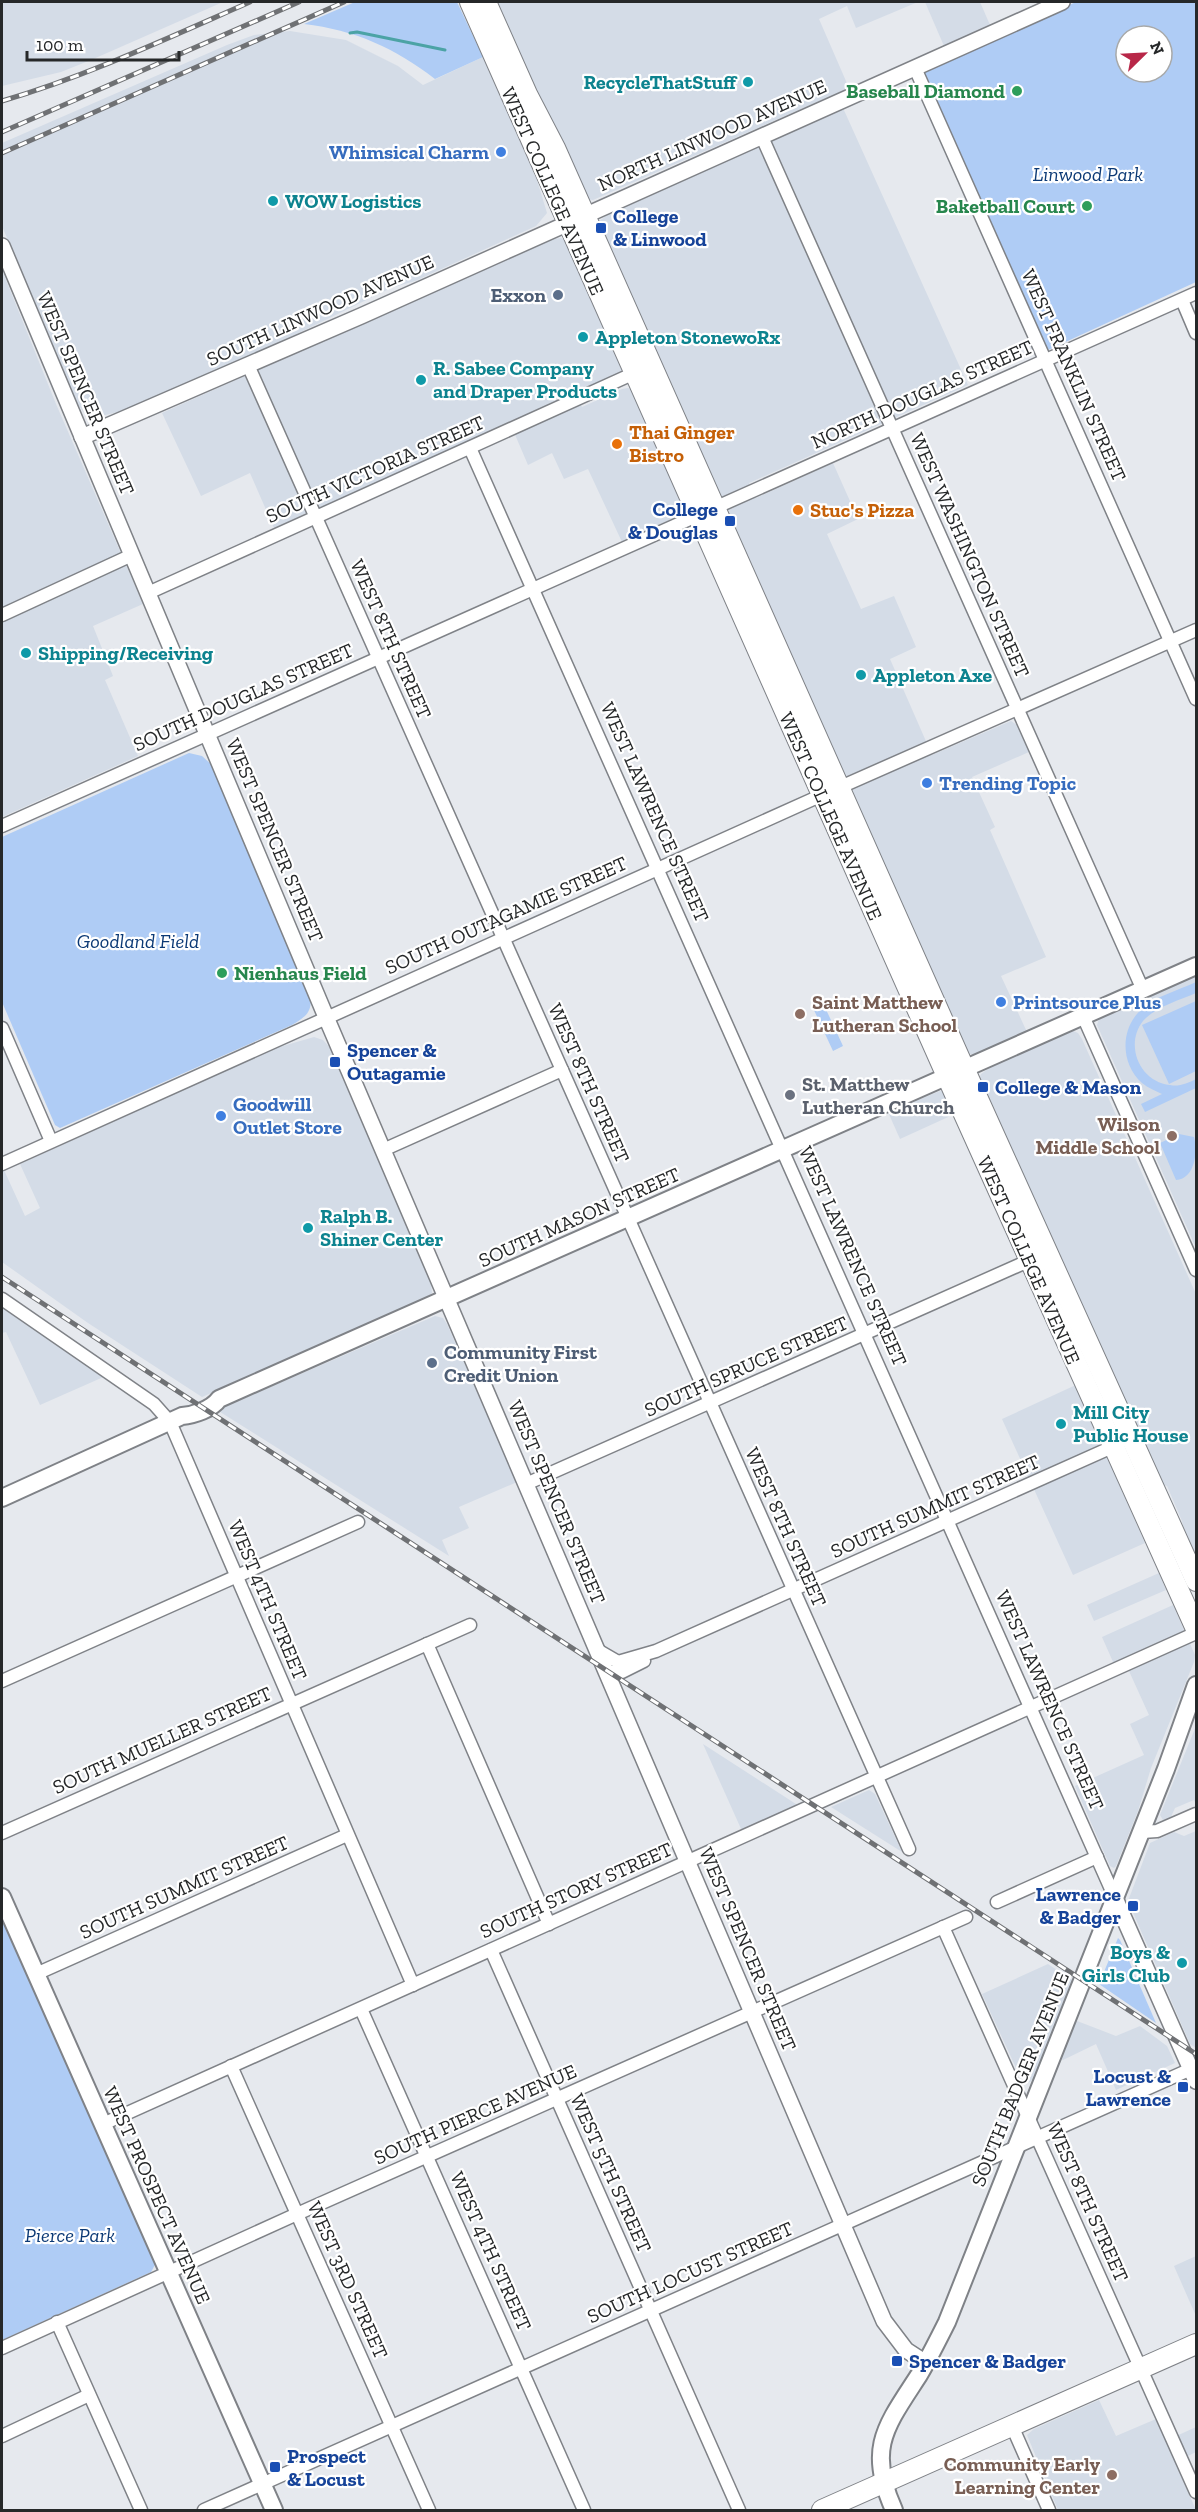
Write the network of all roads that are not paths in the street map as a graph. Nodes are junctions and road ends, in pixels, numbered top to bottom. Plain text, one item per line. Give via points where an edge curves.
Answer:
1 (470, 2) edge
2 (486, 2) edge
3 (1062, 2) edge
4 (915, 68) junction
5 (762, 137) junction
6 (576, 218) junction
7 (2, 246) edge
8 (1197, 293) edge
9 (1182, 300) junction
10 (604, 308) junction
11 (634, 328) junction
12 (1197, 333) edge
13 (1046, 360) junction
14 (248, 365) junction
15 (642, 370) junction
16 (893, 428) junction
17 (82, 436) junction
18 (470, 448) junction
19 (706, 511) junction
20 (315, 519) junction
21 (132, 555) junction
22 (533, 588) junction
23 (148, 593) junction
24 (2, 615) edge
25 (1197, 630) edge
26 (1170, 641) junction
27 (377, 657) junction
28 (1197, 699) edge
29 (1017, 709) junction
30 (207, 735) junction
31 (830, 792) junction
32 (2, 826) edge
33 (658, 869) junction
34 (504, 938) junction
35 (1197, 966) edge
36 (1143, 990) junction
37 (1083, 1016) junction
38 (326, 1017) junction
39 (2, 1028) edge
40 (562, 1070) junction
41 (955, 1072) junction
42 (51, 1141) junction
43 (783, 1149) junction
44 (383, 1150) junction
45 (2, 1164) edge
46 (627, 1217) junction
47 (1038, 1256) junction
48 (1197, 1270) edge
49 (2, 1299) edge
50 (447, 1300) junction
51 (865, 1335) junction
52 (710, 1403) junction
53 (176, 1419) junction
54 (1123, 1443) junction
55 (526, 1484) junction
56 (2, 1498) edge
57 (358, 1522) dead end
58 (948, 1522) junction
59 (1195, 1576) edge
60 (236, 1577) junction
61 (793, 1590) junction
62 (470, 1625) dead end
63 (1197, 1631) edge
64 (427, 1644) junction
65 (598, 1650) junction
66 (656, 1651) junction
67 (608, 1672) junction
68 (2, 1681) edge
69 (1197, 1685) edge
70 (291, 1704) junction
71 (1031, 1708) junction
72 (877, 1777) junction
73 (1197, 1814) edge
74 (1142, 1832) junction
75 (2, 1833) edge
76 (347, 1835) junction
77 (909, 1849) dead end
78 (1097, 1857) junction
79 (687, 1861) junction
80 (2, 1897) edge
81 (1115, 1898) junction
82 (997, 1902) dead end
83 (966, 1917) dead end
84 (549, 1924) junction
85 (943, 1927) junction
86 (490, 1950) junction
87 (36, 1974) junction
88 (413, 1985) junction
89 (361, 2008) junction
90 (752, 2012) junction
91 (231, 2066) junction
92 (1194, 2075) edge
93 (557, 2099) junction
94 (1028, 2115) junction
95 (104, 2124) junction
96 (1038, 2138) junction
97 (1015, 2149) junction
98 (428, 2156) junction
99 (297, 2214) junction
100 (843, 2226) junction
101 (168, 2272) junction
102 (651, 2311) junction
103 (57, 2322) junction
104 (1197, 2344) edge
105 (2, 2348) edge
106 (926, 2364) junction
107 (521, 2369) junction
108 (1142, 2369) junction
109 (89, 2395) junction
110 (392, 2426) junction
111 (1012, 2426) junction
112 (2, 2436) edge
113 (884, 2483) junction
114 (263, 2484) junction
115 (1197, 2493) edge
116 (141, 2511) edge
117 (204, 2511) edge
118 (274, 2511) edge
119 (429, 2511) edge
120 (584, 2511) edge
121 (740, 2511) edge
122 (822, 2511) edge
123 (894, 2511) edge
124 (1049, 2511) edge

1 - 6 main road, WEST COLLEGE AVENUE
2 - 6 main road, WEST COLLEGE AVENUE
3 - 4 street, NORTH LINWOOD AVENUE
4 - 5 street, NORTH LINWOOD AVENUE
4 - 13 street, WEST FRANKLIN STREET
5 - 6 street, NORTH LINWOOD AVENUE
5 - 16 street, WEST WASHINGTON STREET
6 - 10 main road, WEST COLLEGE AVENUE
6 - 11 main road, WEST COLLEGE AVENUE
6 - 14 street, SOUTH LINWOOD AVENUE
7 - 17 street, WEST SPENCER STREET
8 - 9 street, NORTH DOUGLAS STREET
9 - 12 street
9 - 13 street, NORTH DOUGLAS STREET
10 - 11 main road via 613,309
10 - 15 main road, WEST COLLEGE AVENUE
11 - 15 main road, WEST COLLEGE AVENUE
13 - 16 street, NORTH DOUGLAS STREET
13 - 26 street, WEST FRANKLIN STREET
14 - 17 street, SOUTH LINWOOD AVENUE
14 - 20 street, WEST 8TH STREET
15 - 18 street, SOUTH VICTORIA STREET
15 - 19 main road, WEST COLLEGE AVENUE
16 - 19 street, NORTH DOUGLAS STREET
16 - 29 street, WEST WASHINGTON STREET
17 - 21 street, WEST SPENCER STREET
18 - 20 street, SOUTH VICTORIA STREET
18 - 22 street, WEST LAWRENCE STREET
19 - 22 street, SOUTH DOUGLAS STREET
19 - 31 main road, WEST COLLEGE AVENUE
20 - 23 street, SOUTH VICTORIA STREET
20 - 27 street, WEST 8TH STREET
21 - 23 street, WEST SPENCER STREET
21 - 24 street
22 - 27 street, SOUTH DOUGLAS STREET
22 - 33 street, WEST LAWRENCE STREET
23 - 30 street, WEST SPENCER STREET
25 - 26 street, SOUTH OUTAGAMIE STREET
26 - 28 street, WEST FRANKLIN STREET
26 - 29 street, SOUTH OUTAGAMIE STREET
27 - 30 street, SOUTH DOUGLAS STREET
27 - 34 street, WEST 8TH STREET
29 - 31 street, SOUTH OUTAGAMIE STREET
29 - 36 street, WEST WASHINGTON STREET
30 - 32 street, SOUTH DOUGLAS STREET
30 - 38 street, WEST SPENCER STREET
31 - 33 street, SOUTH OUTAGAMIE STREET
31 - 41 main road, WEST COLLEGE AVENUE
33 - 34 street, SOUTH OUTAGAMIE STREET
33 - 43 street, WEST LAWRENCE STREET
34 - 38 street, SOUTH OUTAGAMIE STREET
34 - 40 street, WEST 8TH STREET
35 - 36 main road, SOUTH MASON STREET
36 - 37 main road, SOUTH MASON STREET
37 - 41 main road, SOUTH MASON STREET
37 - 48 street
38 - 42 street, SOUTH OUTAGAMIE STREET
38 - 44 street, WEST SPENCER STREET
39 - 42 street
40 - 44 street
40 - 46 street, WEST 8TH STREET
41 - 43 main road, SOUTH MASON STREET
41 - 47 main road, WEST COLLEGE AVENUE
42 - 45 street, SOUTH OUTAGAMIE STREET
43 - 46 main road, SOUTH MASON STREET
43 - 51 street, WEST LAWRENCE STREET
44 - 50 street, WEST SPENCER STREET
46 - 50 main road, SOUTH MASON STREET
46 - 52 street, WEST 8TH STREET
47 - 51 street, SOUTH SPRUCE STREET
47 - 54 main road, WEST COLLEGE AVENUE
49 - 53 street, WEST 4TH STREET
50 - 53 main road, SOUTH MASON STREET via 219,1399 211,1397
50 - 55 street, WEST SPENCER STREET
51 - 52 street, SOUTH SPRUCE STREET
51 - 58 street, WEST LAWRENCE STREET
52 - 55 street, SOUTH SPRUCE STREET
52 - 61 street, WEST 8TH STREET
53 - 56 main road, SOUTH MASON STREET
53 - 60 street, WEST 4TH STREET
54 - 58 street, SOUTH SUMMIT STREET
54 - 59 main road, WEST COLLEGE AVENUE
54 - 63 main road, WEST COLLEGE AVENUE
55 - 65 street, WEST SPENCER STREET
57 - 60 street
58 - 61 street, SOUTH SUMMIT STREET
58 - 71 street, WEST LAWRENCE STREET
60 - 68 street
60 - 70 street, WEST 4TH STREET
61 - 66 street, SOUTH SUMMIT STREET
61 - 72 street, WEST 8TH STREET
62 - 64 street, SOUTH MUELLER STREET
63 - 71 street, SOUTH STORY STREET
64 - 70 street, SOUTH MUELLER STREET
64 - 84 street
65 - 66 street, SOUTH SUMMIT STREET via 618,1662
65 - 67 street, WEST SPENCER STREET
66 - 67 street, SOUTH SUMMIT STREET via 650,1659 628,1669
67 - 79 street, WEST SPENCER STREET
69 - 74 main road, SOUTH BADGER AVENUE
70 - 75 street, SOUTH MUELLER STREET
70 - 76 street, WEST 4TH STREET
71 - 72 street, SOUTH STORY STREET
71 - 78 street, WEST LAWRENCE STREET
72 - 77 street, WEST 8TH STREET
72 - 79 street, SOUTH STORY STREET
73 - 74 street via 1157,1831
74 - 81 main road, SOUTH BADGER AVENUE
76 - 87 street, SOUTH SUMMIT STREET
76 - 88 street, WEST 4TH STREET
78 - 81 street, WEST LAWRENCE STREET
78 - 82 street
79 - 84 street, SOUTH STORY STREET
79 - 90 street, WEST SPENCER STREET
80 - 87 main road, WEST PROSPECT AVENUE
81 - 92 street, WEST LAWRENCE STREET
81 - 94 main road, SOUTH BADGER AVENUE
83 - 85 street, SOUTH PIERCE AVENUE
84 - 86 street, SOUTH STORY STREET
85 - 90 street, SOUTH PIERCE AVENUE
85 - 94 street, WEST 8TH STREET
86 - 88 street, SOUTH STORY STREET
86 - 93 street, WEST 5TH STREET
87 - 95 main road, WEST PROSPECT AVENUE
88 - 89 street, SOUTH STORY STREET
89 - 91 street, SOUTH STORY STREET
89 - 98 street, WEST 4TH STREET
90 - 93 street, SOUTH PIERCE AVENUE
90 - 100 street, WEST SPENCER STREET
91 - 95 street, SOUTH STORY STREET
91 - 99 street, WEST 3RD STREET
92 - 96 street, SOUTH LOCUST STREET
93 - 98 street, SOUTH PIERCE AVENUE
93 - 102 street, WEST 5TH STREET
94 - 96 street, WEST 8TH STREET
94 - 97 main road, SOUTH BADGER AVENUE
95 - 101 main road, WEST PROSPECT AVENUE
96 - 97 street, SOUTH LOCUST STREET
96 - 108 street, WEST 8TH STREET
97 - 100 street, SOUTH LOCUST STREET
97 - 106 main road, SOUTH BADGER AVENUE via 947,2322
98 - 99 street, SOUTH PIERCE AVENUE
98 - 107 street, WEST 4TH STREET
99 - 101 street, SOUTH PIERCE AVENUE
99 - 110 street, WEST 3RD STREET
100 - 102 street, SOUTH LOCUST STREET
100 - 106 street, WEST SPENCER STREET via 888,2328 906,2350
101 - 103 street, SOUTH PIERCE AVENUE
101 - 114 main road, WEST PROSPECT AVENUE
102 - 107 street, SOUTH LOCUST STREET
102 - 121 street, WEST 5TH STREET
103 - 105 street, SOUTH PIERCE AVENUE
103 - 109 street
104 - 108 main road
106 - 113 main road, SOUTH BADGER AVENUE via 885,2430 881,2456
107 - 110 street, SOUTH LOCUST STREET
107 - 120 street, WEST 4TH STREET
108 - 111 main road
108 - 115 street, WEST 8TH STREET
109 - 112 street
109 - 116 street
110 - 114 street, SOUTH LOCUST STREET
110 - 119 street, WEST 3RD STREET
111 - 113 main road
111 - 124 street
113 - 122 main road
113 - 123 main road, SOUTH BADGER AVENUE
114 - 117 street, SOUTH LOCUST STREET
114 - 118 main road, WEST PROSPECT AVENUE

